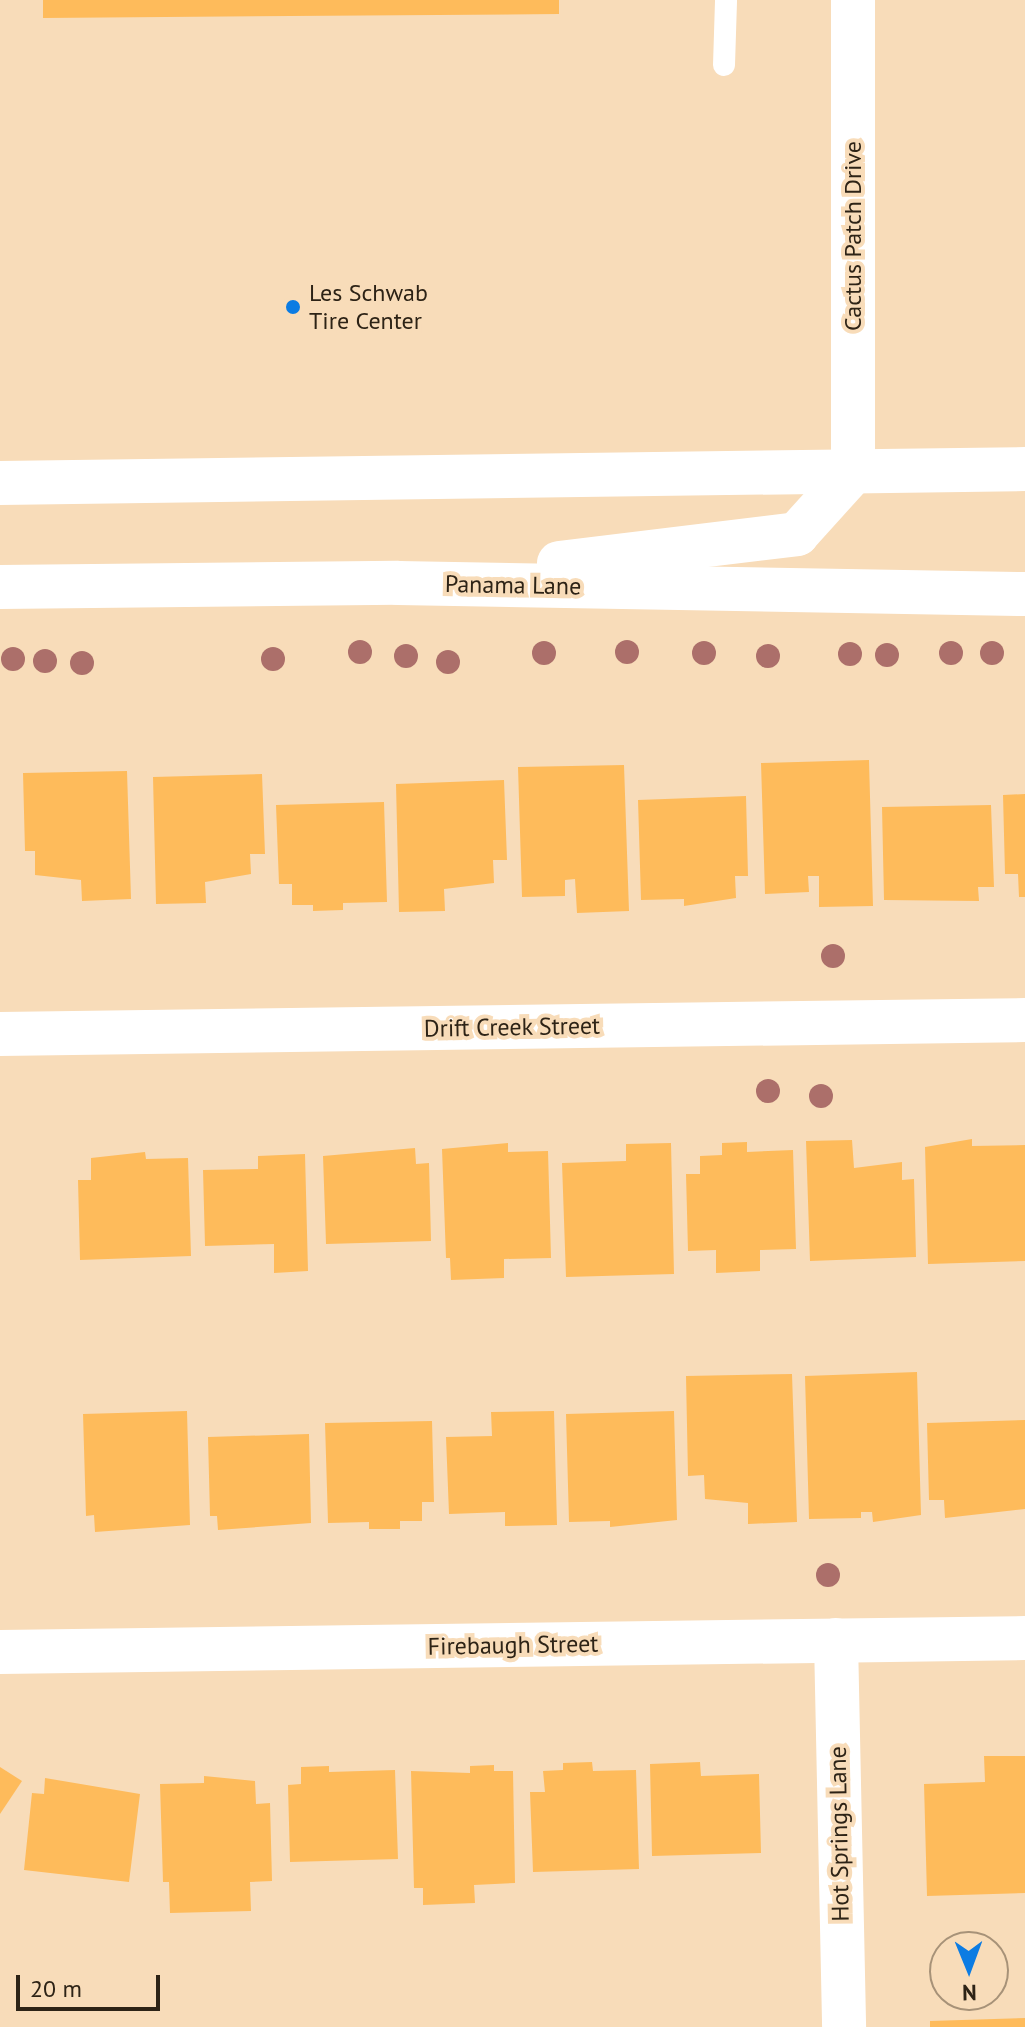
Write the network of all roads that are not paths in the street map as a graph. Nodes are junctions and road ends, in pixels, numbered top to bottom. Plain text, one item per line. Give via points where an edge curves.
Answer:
1 (726, 0) edge
2 (853, 0) edge
3 (724, 65) dead end
4 (1025, 469) edge
5 (853, 472) junction
6 (0, 483) edge
7 (398, 583) junction
8 (0, 587) edge
9 (1025, 594) edge
10 (1025, 1020) edge
11 (0, 1034) edge
12 (1025, 1638) edge
13 (836, 1640) junction
14 (0, 1652) edge
15 (844, 2027) edge

1 - 3 lane
2 - 5 street, Cactus Patch Drive
4 - 5 street
5 - 6 street
5 - 7 street via 797,534
7 - 8 street, Panama Lane
7 - 9 street, Panama Lane
10 - 11 street, Drift Creek Street
12 - 13 street, Firebaugh Street
13 - 14 street, Firebaugh Street
13 - 15 street, Hot Springs Lane

